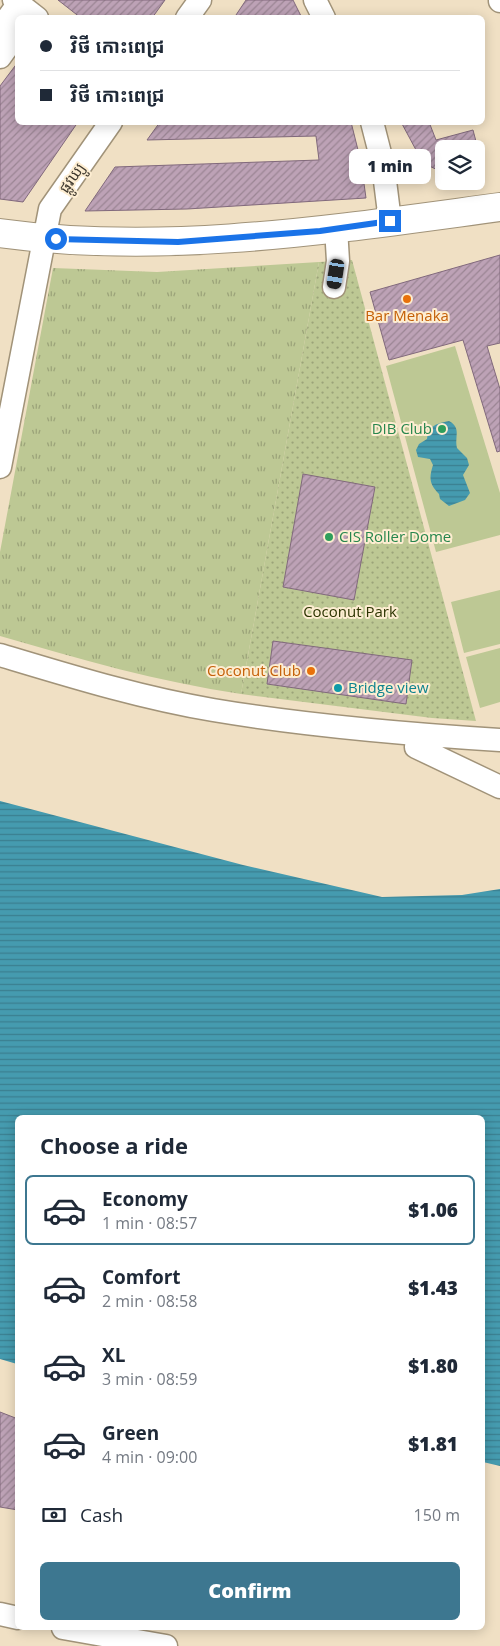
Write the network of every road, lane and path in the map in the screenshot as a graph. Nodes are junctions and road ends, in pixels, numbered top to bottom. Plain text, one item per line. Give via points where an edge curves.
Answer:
1 (200, 0) edge
2 (315, 0) edge
3 (189, 15) edge
4 (322, 15) edge
5 (15, 17) edge
6 (0, 30) edge
7 (15, 36) edge
8 (0, 57) edge
9 (109, 125) edge
10 (373, 125) edge
11 (500, 207) edge
12 (390, 221) junction
13 (336, 228) junction
14 (0, 234) edge
15 (43, 238) junction
16 (334, 287) dead end
17 (0, 467) edge
18 (0, 655) edge
19 (417, 735) junction
20 (500, 740) edge
21 (500, 787) edge
22 (0, 1614) edge
23 (15, 1617) edge
24 (65, 1634) edge
25 (166, 1646) edge

1 - 3 street
2 - 4 street
5 - 6 street
7 - 8 street
9 - 15 street, ផ្លូវឃ្យូ via 50,210
10 - 12 street via 383,165
11 - 12 main road
12 - 13 main road
13 - 15 main road via 178,242
13 - 16 street via 338,261
14 - 15 main road
15 - 17 street, ផ្លូវឃ្យូ
18 - 19 street via 78,679 212,710
19 - 20 street
19 - 21 street via 416,747
22 - 23 street
24 - 25 street

